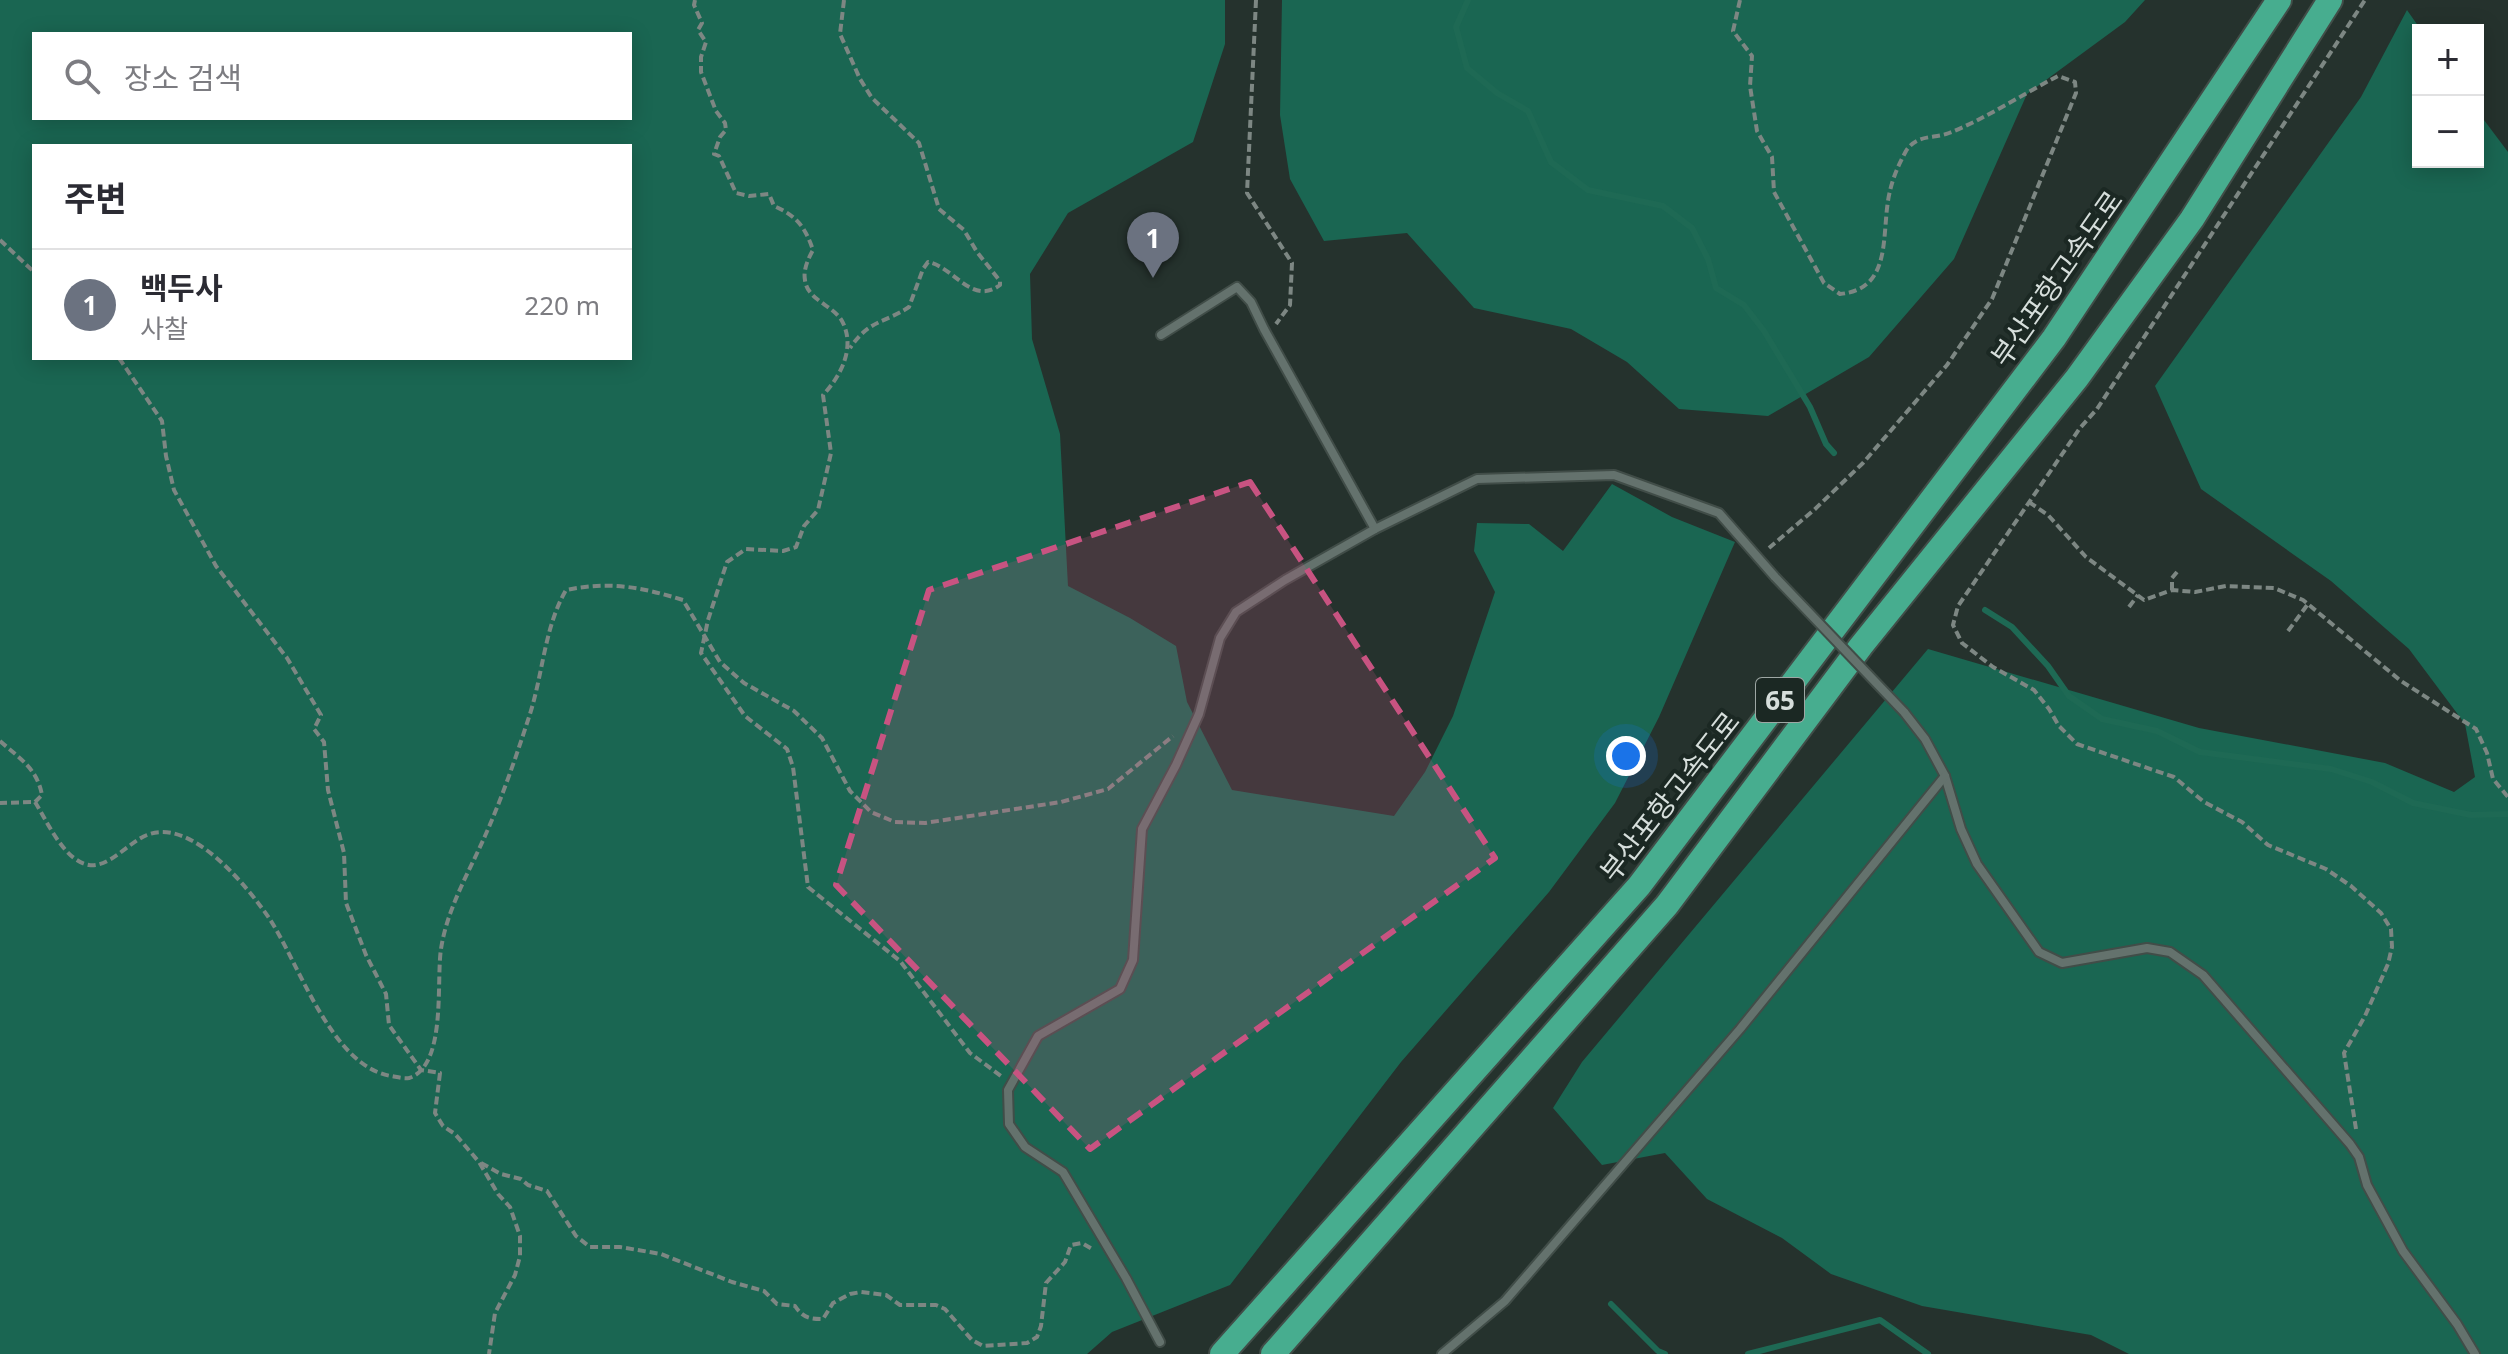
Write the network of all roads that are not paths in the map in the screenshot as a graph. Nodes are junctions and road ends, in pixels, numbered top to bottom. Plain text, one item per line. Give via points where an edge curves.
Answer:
1 (2279, 0) edge
2 (2330, 0) edge
3 (1161, 335) dead end
4 (1375, 529) junction
5 (1945, 776) junction
6 (1160, 1342) dead end
7 (1222, 1354) edge
8 (1273, 1354) edge
9 (1442, 1354) edge
10 (2475, 1354) edge

1 - 7 highway, 부산포항고속도로 / 65 via 2054,338 1639,886
2 - 8 highway, 65 via 2192,219 2086,366 1861,646 1667,905
3 - 4 lane via 1237,287 1251,302
4 - 5 lane, bridge via 1477,479 1614,475 1719,513 1904,712
4 - 6 lane via 1236,612 1220,638 1199,714 1142,829 1133,960 1120,989 1038,1036 1008,1090 1009,1124 1025,1147 1063,1172
5 - 9 lane via 1740,1029 1505,1301
5 - 10 lane via 1977,864 2039,952 2062,963 2147,948 2170,952 2203,975 2350,1144 2403,1251

